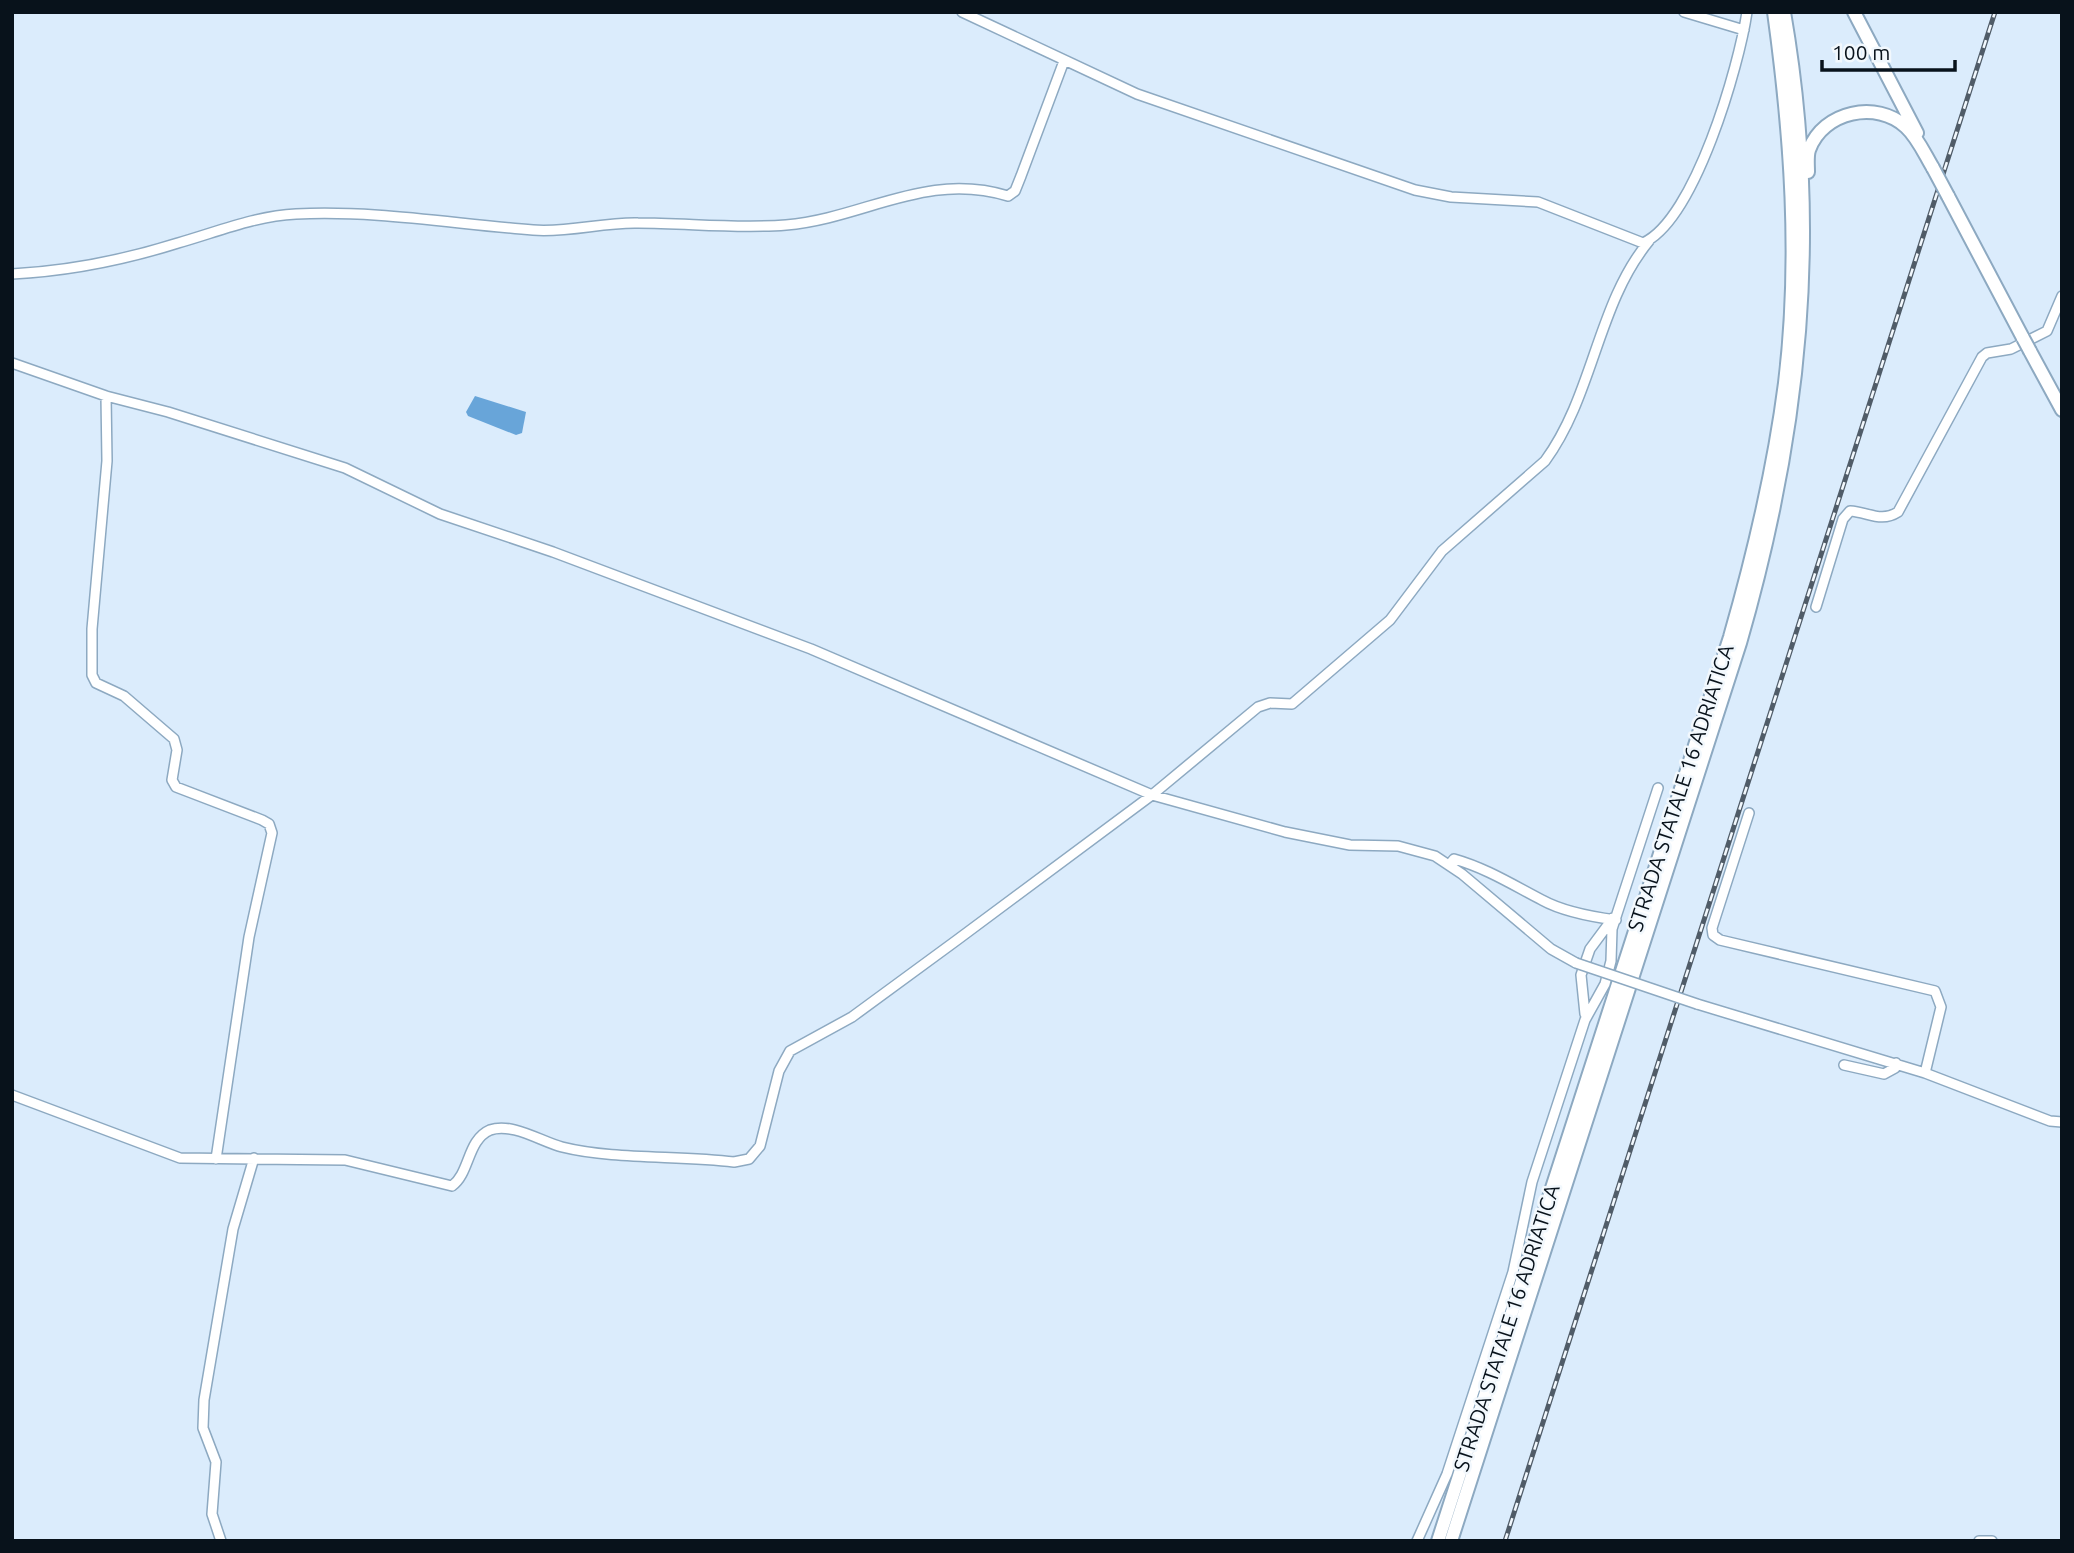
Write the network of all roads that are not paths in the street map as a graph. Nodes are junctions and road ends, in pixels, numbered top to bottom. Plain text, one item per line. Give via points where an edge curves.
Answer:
1 (962, 12) edge
2 (1684, 12) edge
3 (1747, 12) edge
4 (1774, 12) edge
5 (1784, 12) edge
6 (1854, 12) edge
7 (1744, 30) junction
8 (1064, 61) junction
9 (1933, 168) junction
10 (1649, 241) junction
11 (12, 274) edge
12 (2062, 296) edge
13 (1801, 321) junction
14 (12, 363) edge
15 (106, 396) junction
16 (2062, 410) edge
17 (1816, 607) dead end
18 (1658, 788) dead end
19 (1152, 795) junction
20 (1749, 813) dead end
21 (1449, 865) junction
22 (1614, 920) junction
23 (1585, 1020) junction
24 (1896, 1063) junction
25 (1844, 1065) dead end
26 (1925, 1073) junction
27 (12, 1094) edge
28 (2062, 1122) edge
29 (254, 1158) junction
30 (216, 1159) junction
31 (1439, 1537) edge
32 (221, 1541) edge
33 (1417, 1541) edge
34 (1451, 1541) edge
35 (1979, 1541) edge
36 (1992, 1541) edge

1 - 8 street
2 - 7 street
3 - 7 street
4 - 31 highway, STRADA STATALE 16 ADRIATICA via 1787,114 1793,271 1785,382 1764,511 1730,637
5 - 13 highway, STRADA STATALE 16 ADRIATICA via 1800,161
6 - 9 highway
7 - 10 street via 1739,61 1699,171
8 - 10 street via 1137,94 1415,190 1538,202 1636,243
8 - 11 street via 1021,176 1008,196 947,187 787,225 637,223 534,230 429,218 293,214 249,221 74,269
9 - 13 highway via 1907,127 1875,111 1853,113 1818,134 1808,151 1810,272
9 - 16 highway, bridge
10 - 19 street via 1626,270 1574,411 1545,461 1442,551 1390,620 1298,700 1258,708
12 - 17 street via 2048,331 1982,357 1898,512 1878,518 1850,511 1843,519
13 - 34 highway, STRADA STATALE 16 ADRIATICA via 1784,465 1759,580
14 - 15 street
15 - 19 street via 345,468 440,514 811,649
15 - 30 street via 107,461 92,675 96,683 124,696 174,740 172,780 176,787 262,820 272,833 246,951
18 - 22 street
19 - 21 street via 1286,832 1349,845 1417,850
19 - 29 street via 869,1005 790,1051 779,1071 764,1136 749,1158 734,1162 582,1151 506,1128 484,1134 452,1186 345,1160
20 - 26 street via 1713,935 1934,991 1941,1007
21 - 22 street via 1454,859 1467,863 1516,883 1544,902
21 - 24 street, bridge via 1541,941 1577,963
22 - 23 street via 1605,984
22 - 23 street via 1590,950 1581,975
23 - 33 street via 1532,1182 1509,1284 1447,1474
24 - 25 street via 1885,1074
24 - 26 street
26 - 28 street
27 - 30 street via 180,1158
29 - 30 street
29 - 32 street via 233,1229 204,1400 203,1428 216,1462 212,1514
35 - 36 street

